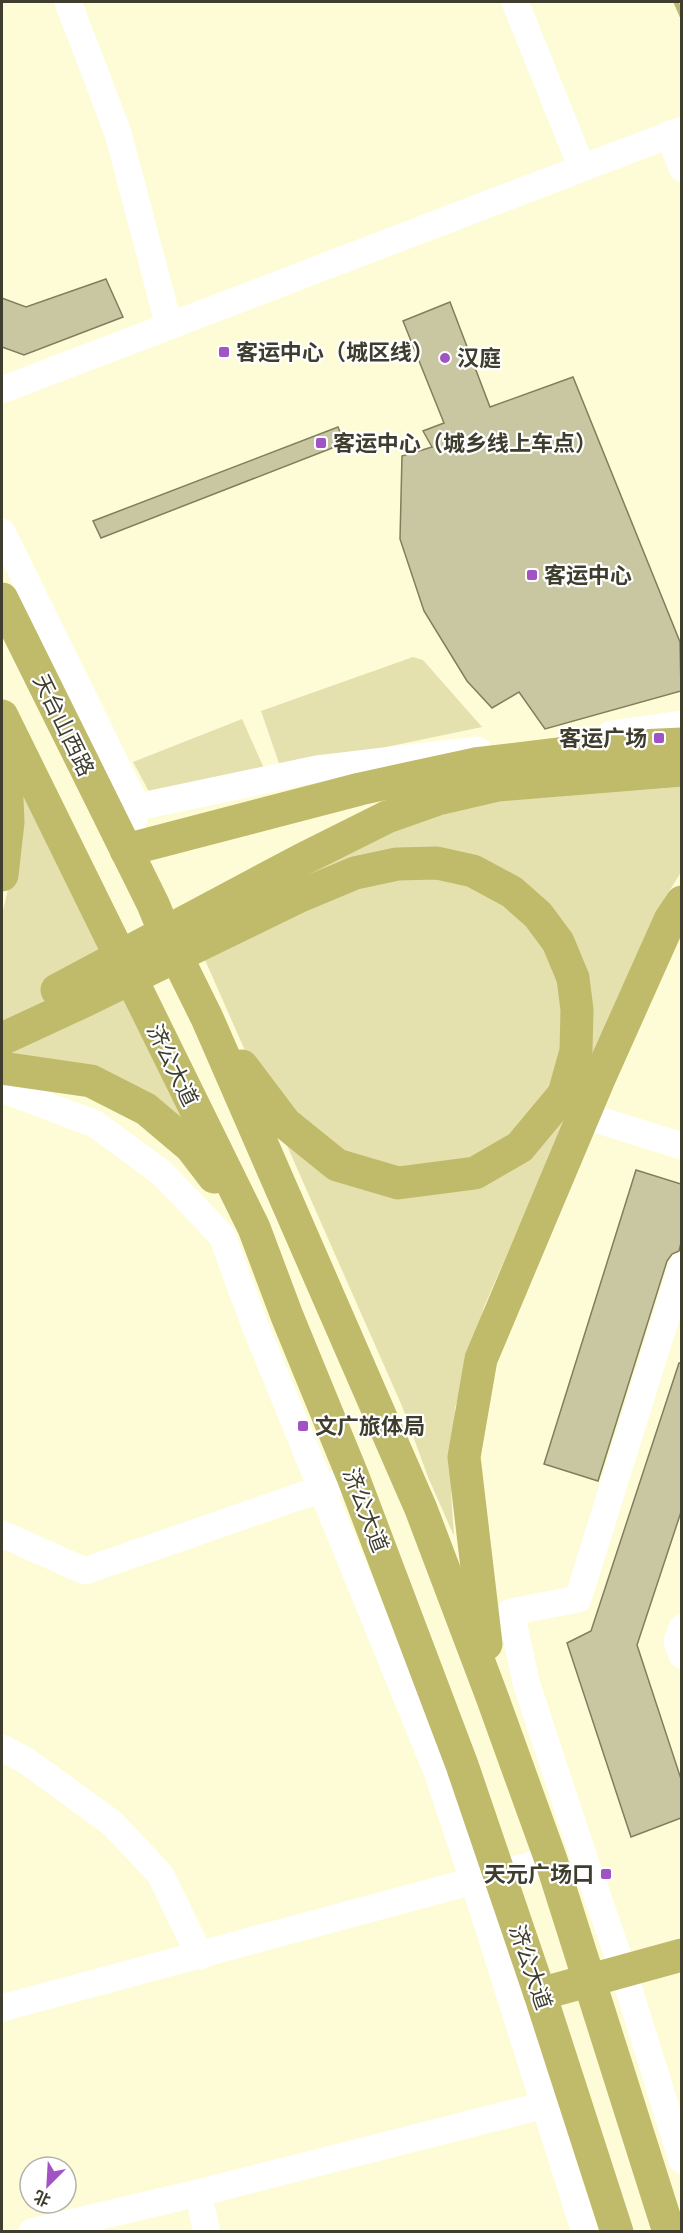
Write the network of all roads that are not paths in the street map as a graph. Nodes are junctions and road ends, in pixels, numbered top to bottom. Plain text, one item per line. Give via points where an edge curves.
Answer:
1 (68, 2) edge
2 (515, 2) edge
3 (675, 132) edge
4 (582, 168) junction
5 (681, 168) edge
6 (169, 326) junction
7 (2, 390) edge
8 (2, 532) edge
9 (2, 599) edge
10 (2, 717) edge
11 (681, 724) edge
12 (681, 744) edge
13 (681, 770) edge
14 (137, 807) junction
15 (126, 850) junction
16 (2, 874) edge
17 (681, 902) edge
18 (2, 1017) edge
19 (207, 1018) junction
20 (2, 1065) edge
21 (584, 1115) junction
22 (681, 1146) edge
23 (254, 1228) junction
24 (681, 1266) edge
25 (400, 1461) junction
26 (353, 1477) junction
27 (323, 1488) junction
28 (2, 1534) edge
29 (681, 1628) edge
30 (681, 1655) edge
31 (491, 1694) junction
32 (2, 1748) edge
33 (550, 1860) junction
34 (487, 1878) junction
35 (681, 1955) edge
36 (200, 1956) junction
37 (624, 1970) junction
38 (590, 1979) junction
39 (540, 1994) junction
40 (2, 2008) edge
41 (545, 2105) junction
42 (681, 2160) edge
43 (198, 2193) junction
44 (32, 2232) edge
45 (207, 2232) edge
46 (585, 2232) edge
47 (617, 2232) edge
48 (669, 2232) edge

1 - 6 street via 118,133
2 - 4 street
3 - 4 street
3 - 5 street
4 - 6 street
6 - 7 street
8 - 14 street
9 - 15 main road, 天台山西路
10 - 16 main road via 8,822
10 - 23 main road, 济公大道
11 - 14 street via 317,769
12 - 15 main road via 616,747 475,764 360,789
13 - 18 main road via 498,785 438,799 387,817
14 - 15 street
15 - 19 main road
17 - 21 main road
19 - 20 main road via 285,1123 337,1165 398,1183 475,1173 520,1147 564,1094 576,1051 573,978 558,942 538,915 512,892 473,872 437,863 397,864 355,873 300,896 81,1002
19 - 25 main road
20 - 23 main road via 91,1081 146,1109 191,1148
20 - 27 street via 7,1091 95,1124 162,1173 222,1236
21 - 22 street
21 - 31 main road via 481,1359 464,1457
23 - 26 main road, 济公大道
24 - 37 street via 578,1599 511,1612 526,1682
25 - 26 main road
25 - 31 main road
26 - 27 street
26 - 34 main road, 济公大道 via 462,1765
27 - 28 street via 86,1571
27 - 34 street via 438,1774
29 - 30 street via 677,1641
31 - 33 main road
32 - 36 street via 25,1760 112,1823 160,1874
33 - 34 street
33 - 38 main road
34 - 36 street
34 - 39 main road, 济公大道
34 - 41 street
35 - 37 main road
36 - 40 street
37 - 38 main road
37 - 42 street
38 - 39 main road
38 - 48 main road
39 - 47 main road, 济公大道
41 - 43 street
41 - 46 street
43 - 44 street
43 - 45 street

